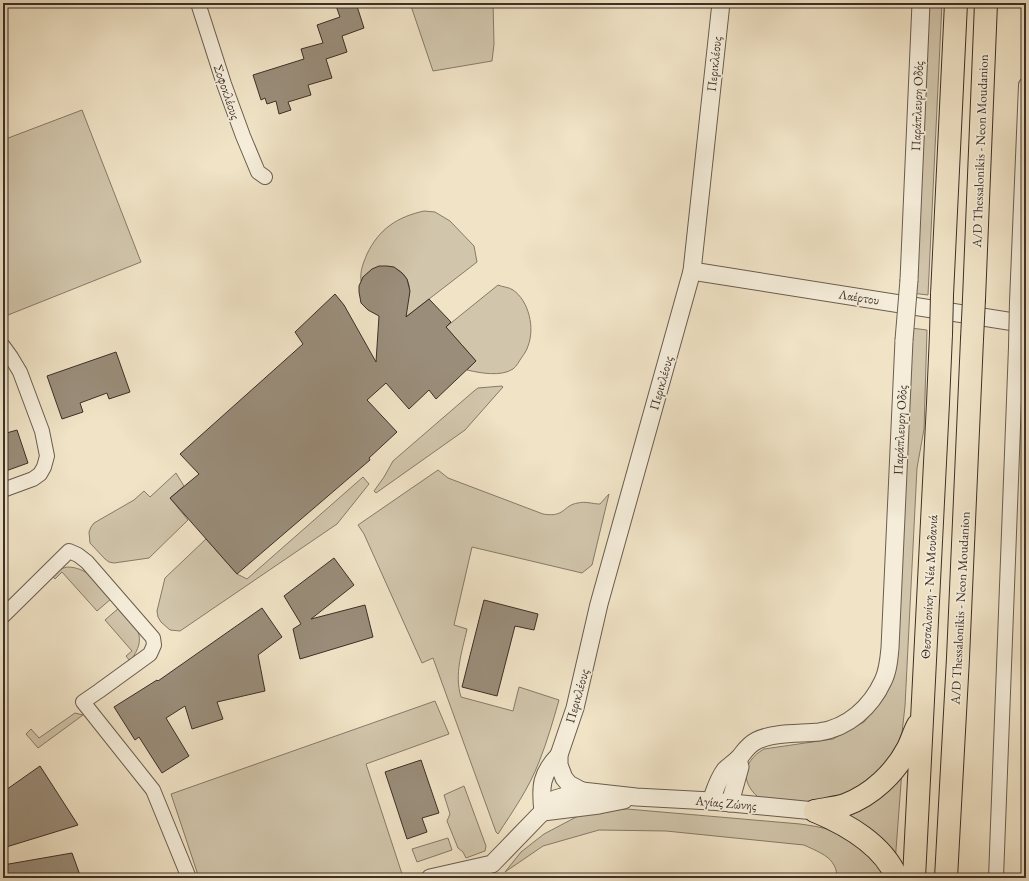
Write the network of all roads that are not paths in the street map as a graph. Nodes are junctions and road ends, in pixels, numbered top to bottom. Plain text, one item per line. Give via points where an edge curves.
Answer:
1 (198, 3) edge
2 (721, 3) edge
3 (921, 3) edge
4 (956, 3) edge
5 (986, 3) edge
6 (994, 3) edge
7 (1026, 85) edge
8 (979, 171) junction
9 (265, 177) dead end
10 (692, 270) junction
11 (1026, 324) edge
12 (3, 346) edge
13 (3, 490) edge
14 (3, 616) edge
15 (923, 712) junction
16 (738, 759) junction
17 (559, 760) junction
18 (736, 782) junction
19 (582, 791) junction
20 (636, 797) junction
21 (711, 801) junction
22 (730, 802) junction
23 (764, 806) junction
24 (815, 811) junction
25 (543, 812) junction
26 (189, 878) edge
27 (430, 878) edge
28 (897, 878) edge
29 (914, 878) edge
30 (946, 878) edge
31 (996, 878) edge

1 - 9 street, Σοφοκλέους via 243,136 258,172
2 - 10 street, Περικλέους
3 - 16 street, Παράπλευρη Οδός, bridge via 890,648 884,680 868,704 850,720 820,732 773,736 758,740
4 - 15 highway, Θεσσαλονίκη - Νέα Μουδανιά, bridge
5 - 8 highway, A/D Thessalonikis - Neon Moudanion
6 - 8 highway
7 - 31 street, bridge
8 - 30 highway, A/D Thessalonikis - Neon Moudanion, bridge
10 - 11 street, Λαέρτου
10 - 17 street, Περικλέους via 599,604 575,708
12 - 13 street via 20,372 42,431 47,456 40,474
14 - 26 street via 69,551 87,562 152,638 154,645 150,654 83,702 153,790
15 - 24 highway via 901,760 874,790 845,805
15 - 29 highway, Θεσσαλονίκη - Νέα Μουδανιά
16 - 18 street via 740,767
16 - 21 street, Παράπλευρη Οδός via 724,772
17 - 19 street via 562,774 569,784
17 - 25 street, Περικλέους
18 - 22 street
18 - 23 street via 748,795
19 - 20 street
19 - 25 street via 555,799
20 - 21 street, Αγίας Ζώνης
20 - 25 street via 599,805
21 - 22 street, Αγίας Ζώνης
22 - 23 street, Αγίας Ζώνης
23 - 24 street, Αγίας Ζώνης
24 - 28 highway via 859,834 873,845 885,858
25 - 27 street via 492,864

